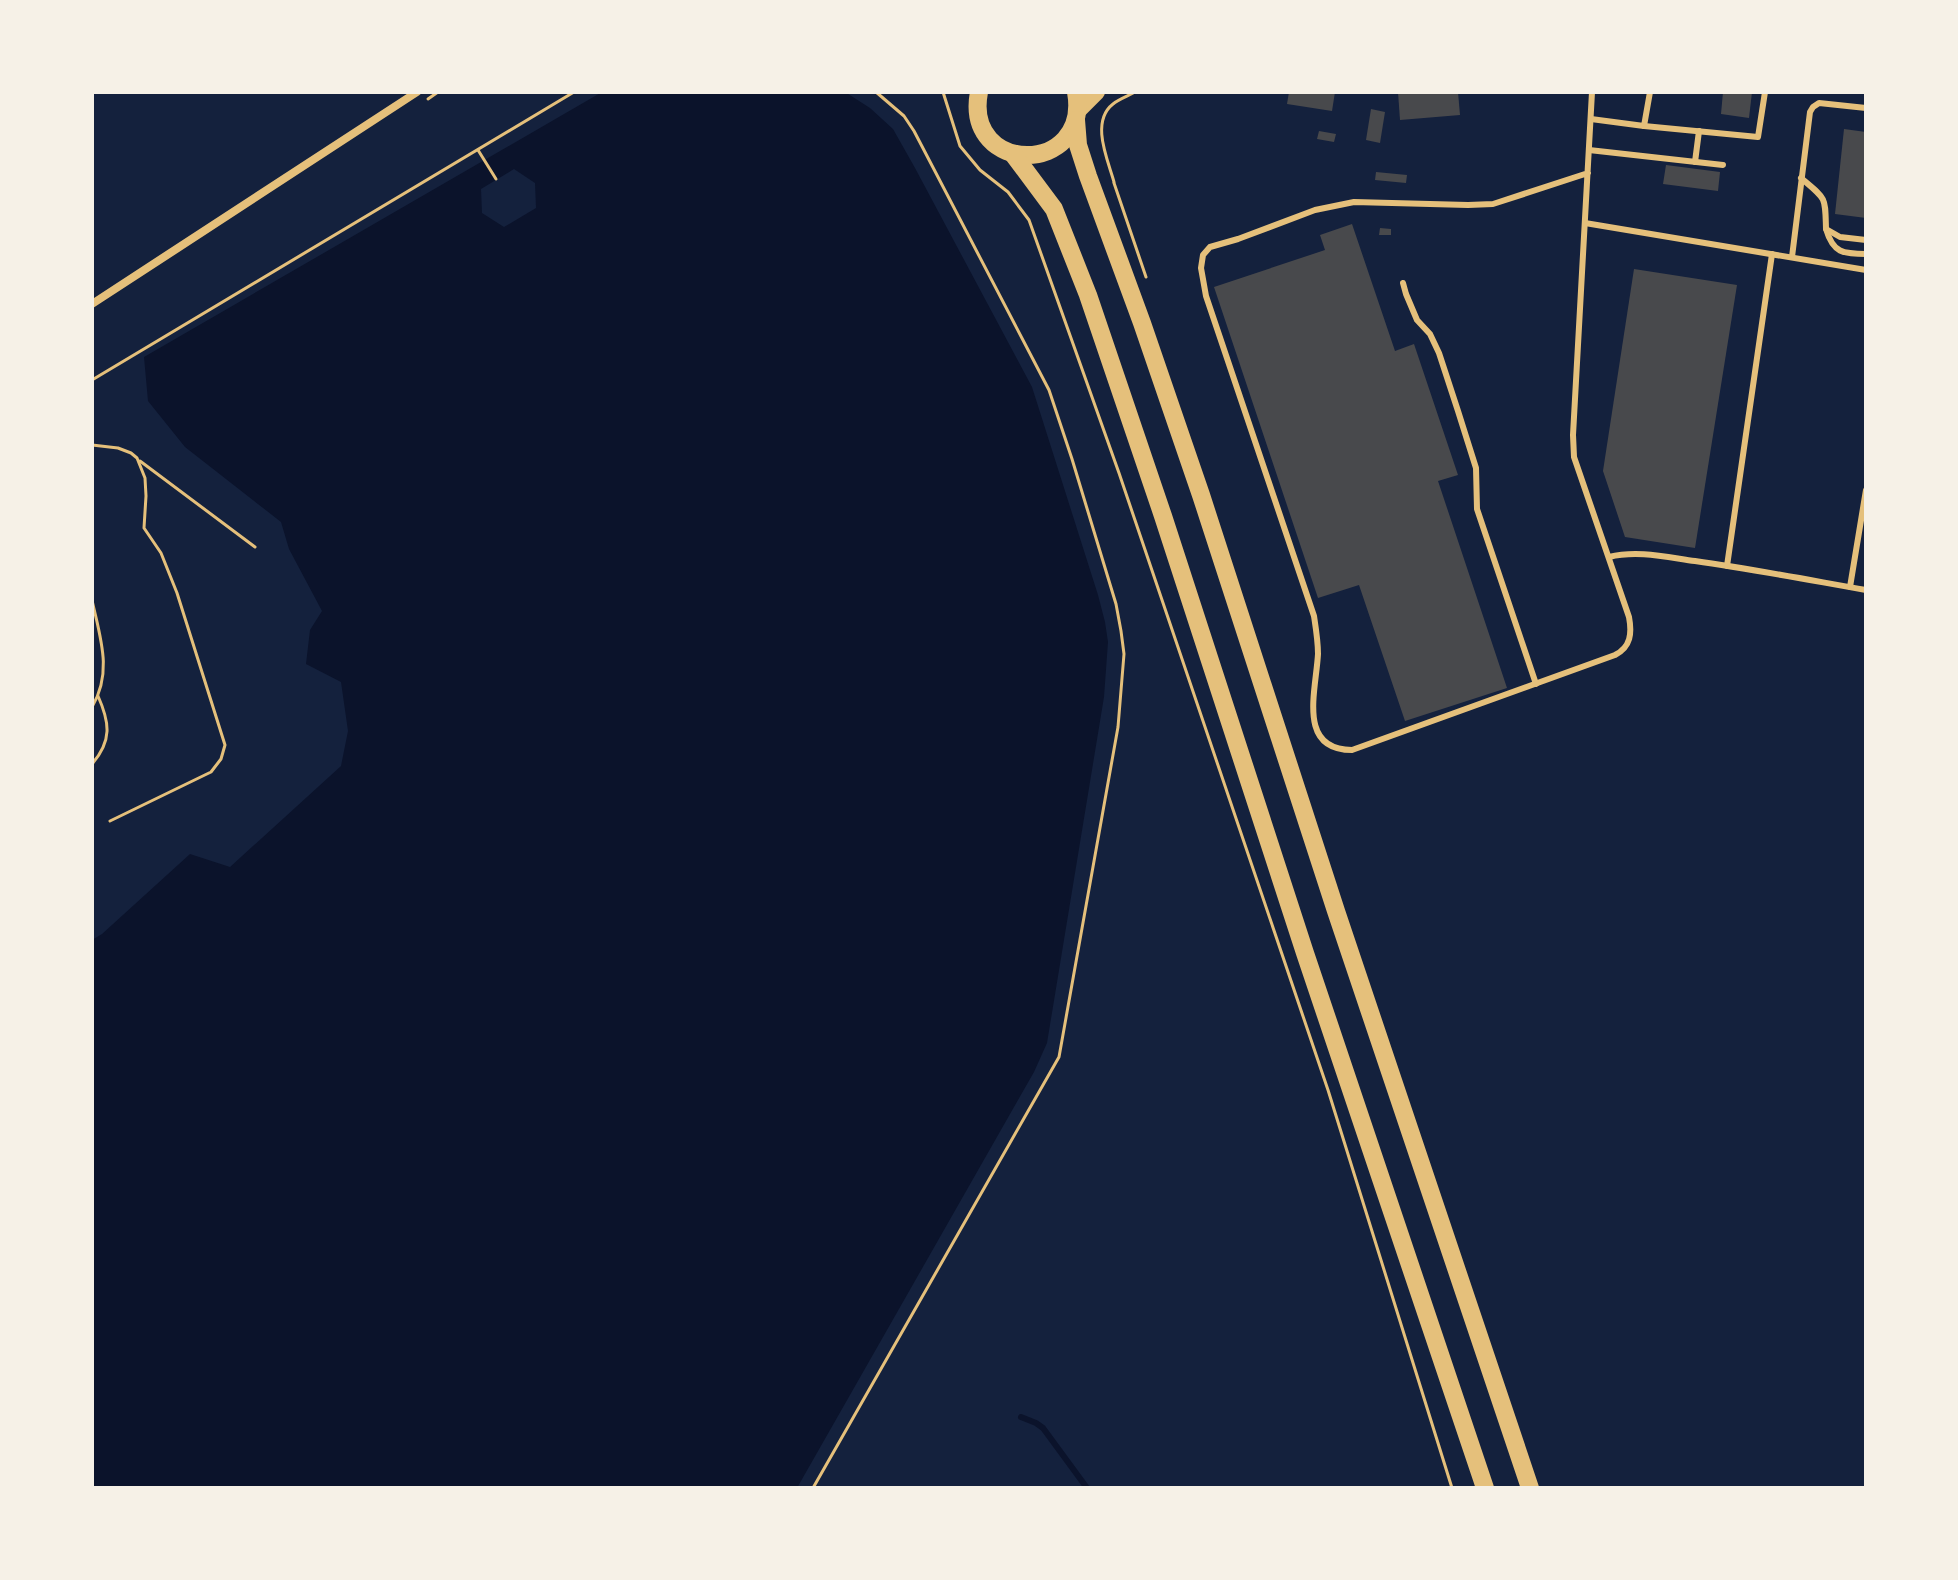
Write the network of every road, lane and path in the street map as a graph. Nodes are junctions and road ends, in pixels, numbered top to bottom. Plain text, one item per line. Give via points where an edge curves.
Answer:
1 (417, 92) edge
2 (574, 92) edge
3 (876, 92) edge
4 (943, 92) edge
5 (978, 92) edge
6 (1097, 92) edge
7 (1592, 92) edge
8 (1650, 92) edge
9 (1765, 92) edge
10 (1077, 107) edge
11 (1866, 108) edge
12 (1591, 119) junction
13 (1644, 126) junction
14 (1699, 131) junction
15 (478, 150) junction
16 (1589, 150) junction
17 (1013, 154) junction
18 (1695, 162) junction
19 (1723, 165) dead end
20 (1588, 173) junction
21 (1801, 178) junction
22 (496, 179) dead end
23 (1585, 223) junction
24 (1826, 229) junction
25 (1866, 240) edge
26 (1772, 254) junction
27 (1866, 254) edge
28 (1792, 257) junction
29 (1866, 270) edge
30 (1403, 283) dead end
31 (92, 304) edge
32 (92, 380) edge
33 (92, 445) edge
34 (137, 458) junction
35 (1866, 490) edge
36 (255, 547) dead end
37 (1609, 557) junction
38 (1727, 566) junction
39 (1850, 587) junction
40 (1866, 590) edge
41 (92, 600) edge
42 (1536, 684) junction
43 (98, 696) junction
44 (92, 707) edge
45 (92, 764) edge
46 (110, 821) dead end
47 (813, 1488) edge
48 (1452, 1488) edge
49 (1485, 1488) edge
50 (1530, 1488) edge

1 - 31 street
2 - 15 path
3 - 47 path via 914,131 1049,390 1116,604 1124,654 1118,727 1059,1057
4 - 48 path via 960,146 1029,220 1328,1090
5 - 17 main road via 977,113 984,131
6 - 10 main road
7 - 12 lane
8 - 13 lane
9 - 14 lane via 1758,137
10 - 17 main road via 1068,136 1055,148 1039,155
10 - 50 main road via 1084,164 1201,495
11 - 21 lane via 1827,102 1813,107
12 - 13 lane
12 - 16 lane
13 - 14 lane
14 - 18 lane
15 - 22 path
15 - 32 path
16 - 18 lane
16 - 20 lane
17 - 49 main road via 1054,209 1088,295
18 - 19 lane
20 - 23 lane
20 - 42 lane via 1493,204 1354,202 1315,210 1210,247 1201,268 1314,616 1318,651 1312,720 1322,741 1337,750 1352,750
21 - 24 lane via 1826,204
21 - 28 lane
23 - 26 lane
23 - 37 lane via 1574,457
24 - 25 lane via 1840,237
24 - 27 lane via 1837,250
26 - 28 lane
26 - 38 lane
28 - 29 lane
30 - 42 lane via 1417,320 1439,353 1476,468 1477,509
33 - 34 path via 118,448
34 - 36 path
34 - 46 path via 145,478 144,528 177,593 225,745 211,772
35 - 39 lane
37 - 38 lane via 1642,554
37 - 42 lane via 1629,617 1628,644 1615,655
38 - 39 lane
39 - 40 lane
41 - 43 path via 105,666
43 - 44 path
43 - 45 path via 108,732

